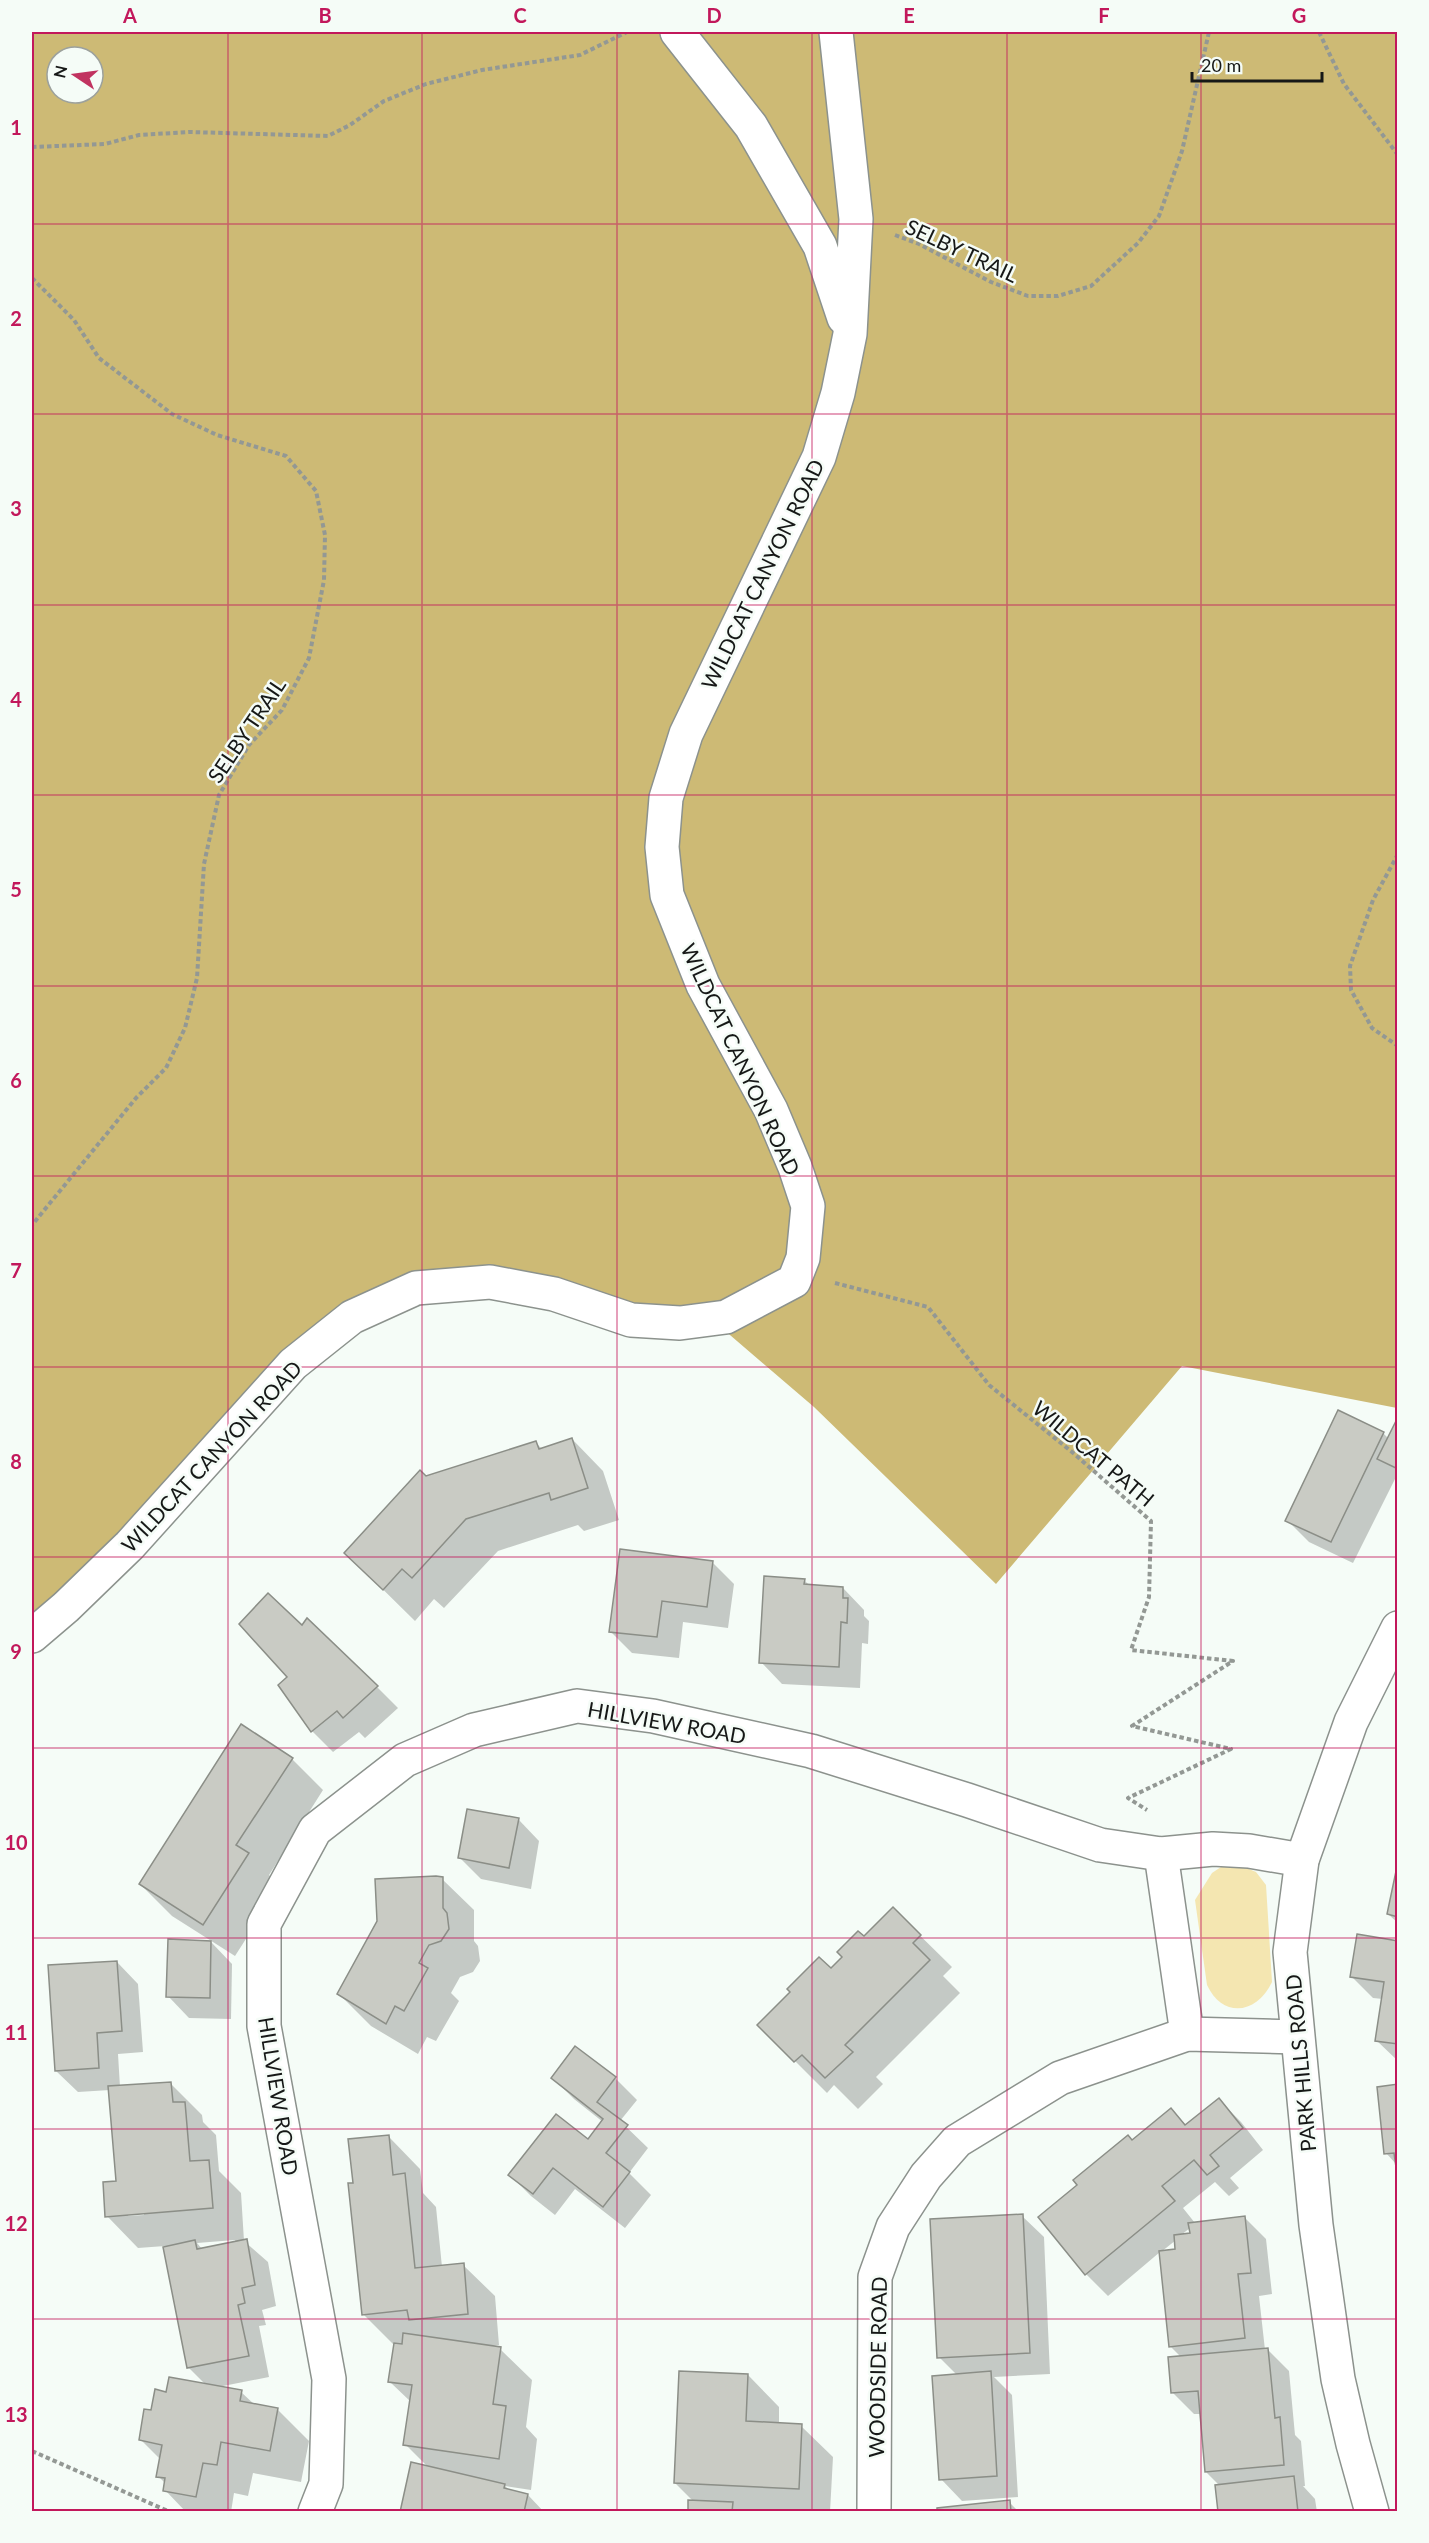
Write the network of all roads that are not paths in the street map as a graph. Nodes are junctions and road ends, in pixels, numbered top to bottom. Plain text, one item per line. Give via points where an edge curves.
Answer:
1 (677, 32) edge
2 (836, 32) edge
3 (850, 334) junction
4 (1398, 1628) edge
5 (32, 1636) edge
6 (1161, 1854) junction
7 (1302, 1860) junction
8 (1187, 2034) junction
9 (1297, 2037) junction
10 (315, 2511) edge
11 (874, 2511) edge
12 (1371, 2511) edge

1 - 3 street via 751,126 820,246
2 - 3 street, WILDCAT CANYON ROAD via 856,219
3 - 5 street, WILDCAT CANYON ROAD via 819,457 686,734 666,798 662,847 667,895 703,985 771,1110 808,1206 802,1258 794,1281 726,1317 680,1323 631,1320 554,1294 490,1282 416,1288 352,1317 293,1364 130,1545
4 - 7 street, PARK HILLS ROAD via 1351,1722
6 - 7 street, HILLVIEW ROAD via 1213,1849
6 - 8 street
6 - 10 street, HILLVIEW ROAD via 1101,1845 811,1751 653,1716 577,1706 474,1730 405,1760 315,1830 264,1924 264,2026 328,2379 326,2484
7 - 9 street, PARK HILLS ROAD via 1290,1952
8 - 9 street, WOODSIDE ROAD
8 - 11 street, WOODSIDE ROAD via 1060,2078 957,2141 926,2176 893,2227 875,2277
9 - 12 street, PARK HILLS ROAD via 1316,2225 1338,2379

